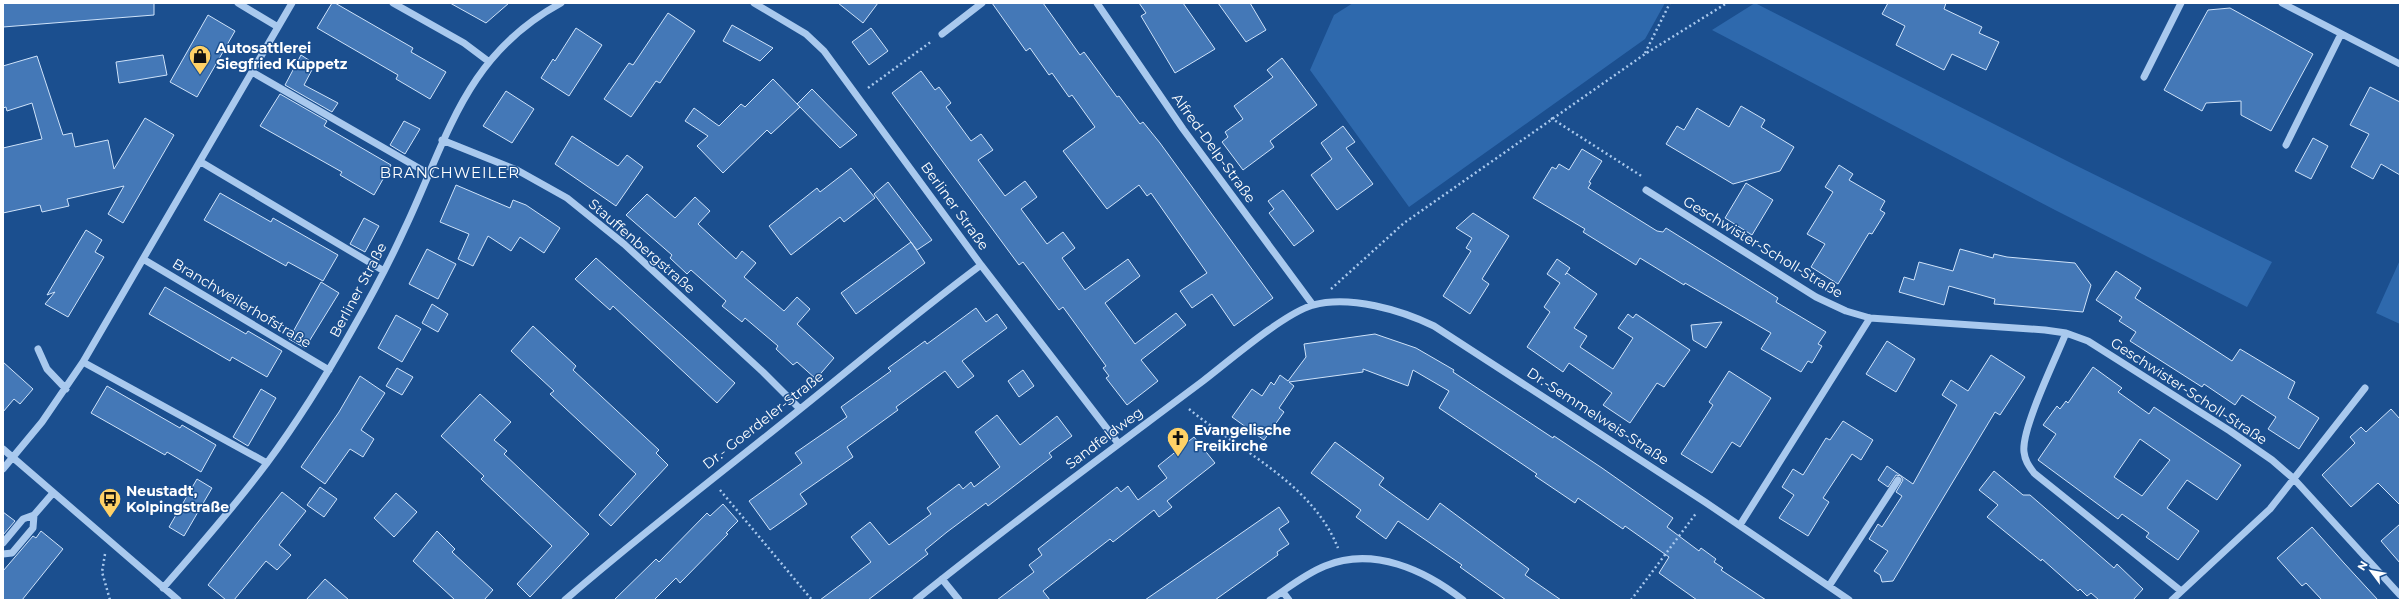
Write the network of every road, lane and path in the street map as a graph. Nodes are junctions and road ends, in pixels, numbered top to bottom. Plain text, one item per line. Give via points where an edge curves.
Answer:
1 (238, 3) edge
2 (292, 3) edge
3 (393, 3) edge
4 (561, 3) edge
5 (754, 3) edge
6 (982, 3) edge
7 (1097, 3) edge
8 (1670, 3) edge
9 (1727, 3) edge
10 (2181, 3) edge
11 (2282, 3) edge
12 (278, 27) junction
13 (942, 34) joint
14 (2341, 34) junction
15 (1645, 54) junction
16 (488, 61) junction
17 (2400, 64) edge
18 (252, 72) junction
19 (2144, 77) dead end
20 (858, 96) junction
21 (1551, 118) junction
22 (442, 140) junction
23 (2286, 145) dead end
24 (200, 162) junction
25 (429, 174) junction
26 (1646, 190) joint
27 (143, 259) junction
28 (981, 265) junction
29 (384, 271) junction
30 (1313, 305) junction
31 (1870, 318) junction
32 (2066, 333) junction
33 (38, 349) dead end
34 (83, 362) junction
35 (329, 370) junction
36 (2365, 388) dead end
37 (66, 389) junction
38 (1179, 398) junction
39 (800, 409) junction
40 (1118, 444) junction
41 (3, 449) edge
42 (13, 457) junction
43 (267, 463) junction
44 (3, 469) edge
45 (711, 478) junction
46 (2294, 479) junction
47 (1898, 480) dead end
48 (53, 493) junction
49 (1705, 502) junction
50 (34, 515) junction
51 (1740, 525) junction
52 (106, 539) junction
53 (3, 543) edge
54 (3, 554) edge
55 (1343, 560) junction
56 (942, 579) junction
57 (1829, 586) junction
58 (163, 588) junction
59 (2181, 591) junction
60 (1283, 592) junction
61 (2400, 595) edge
62 (110, 600) edge
63 (178, 600) edge
64 (565, 600) edge
65 (812, 600) edge
66 (916, 600) edge
67 (959, 600) edge
68 (1270, 600) edge
69 (1290, 600) edge
70 (1463, 600) edge
71 (1631, 600) edge
72 (1849, 600) edge
73 (2172, 600) edge

1 - 12 street
2 - 12 street
3 - 16 street via 464,43
4 - 16 street, Berliner Straße via 529,22
5 - 20 street, Berliner Straße via 806,34 824,51
6 - 13 street
7 - 30 street, Alfred-Delp-Straße via 1183,129
8 - 15 path
9 - 15 path
10 - 19 street
11 - 14 street
12 - 18 street
13 - 20 path
14 - 17 street
14 - 23 street
15 - 21 path
16 - 22 street, Berliner Straße
18 - 24 street
18 - 25 street
20 - 28 street, Berliner Straße
21 - 26 path via 1650,182
21 - 30 path via 1404,223
22 - 25 street, Berliner Straße
22 - 39 street, Stauffenbergstraße via 517,170 567,198 624,244
24 - 27 street
24 - 29 street
25 - 29 street, Berliner Straße
26 - 31 street, Geschwister-Scholl-Straße via 1832,306
27 - 34 street
27 - 35 street, Branchweilerhofstraße
28 - 39 street, Dr.- Goerdeler-Straße via 896,330
28 - 40 street, Berliner Straße
29 - 35 street, Berliner Straße
30 - 38 street, Sandfeldweg via 1274,327
30 - 49 street, Dr.-Semmelweis-Straße via 1358,304 1389,309 1434,326
31 - 32 street, Geschwister-Scholl-Straße
31 - 51 street
32 - 46 street, Geschwister-Scholl-Straße via 2088,341 2113,356 2230,431
32 - 59 street via 2026,431 2023,450 2026,463 2034,473
33 - 37 street via 47,369
34 - 37 street
34 - 43 street
35 - 43 street, Berliner Straße
36 - 46 street
37 - 42 street
38 - 40 street, Sandfeldweg
38 - 55 path via 1196,414 1292,485 1310,502 1333,536
39 - 45 street, Dr.- Goerdeler-Straße
40 - 56 street, Sandfeldweg
41 - 42 street
42 - 44 street
42 - 48 street
43 - 58 street, Berliner Straße via 217,527
45 - 64 street, Dr.- Goerdeler-Straße
45 - 65 path
46 - 59 street via 2270,509
46 - 61 street, Geschwister-Scholl-Straße
47 - 57 street
48 - 50 street
48 - 52 street
49 - 51 street, Dr.-Semmelweis-Straße
49 - 71 path
50 - 53 street via 23,519
50 - 54 street via 34,528 12,553
51 - 57 street, Dr.-Semmelweis-Straße
52 - 58 street
52 - 62 path via 102,572
55 - 60 street via 1318,569
55 - 70 street via 1358,558 1403,565 1439,582
56 - 66 street, Sandfeldweg
56 - 67 street
57 - 72 street, Dr.-Semmelweis-Straße
58 - 63 street
59 - 73 street
60 - 68 street
60 - 69 street

